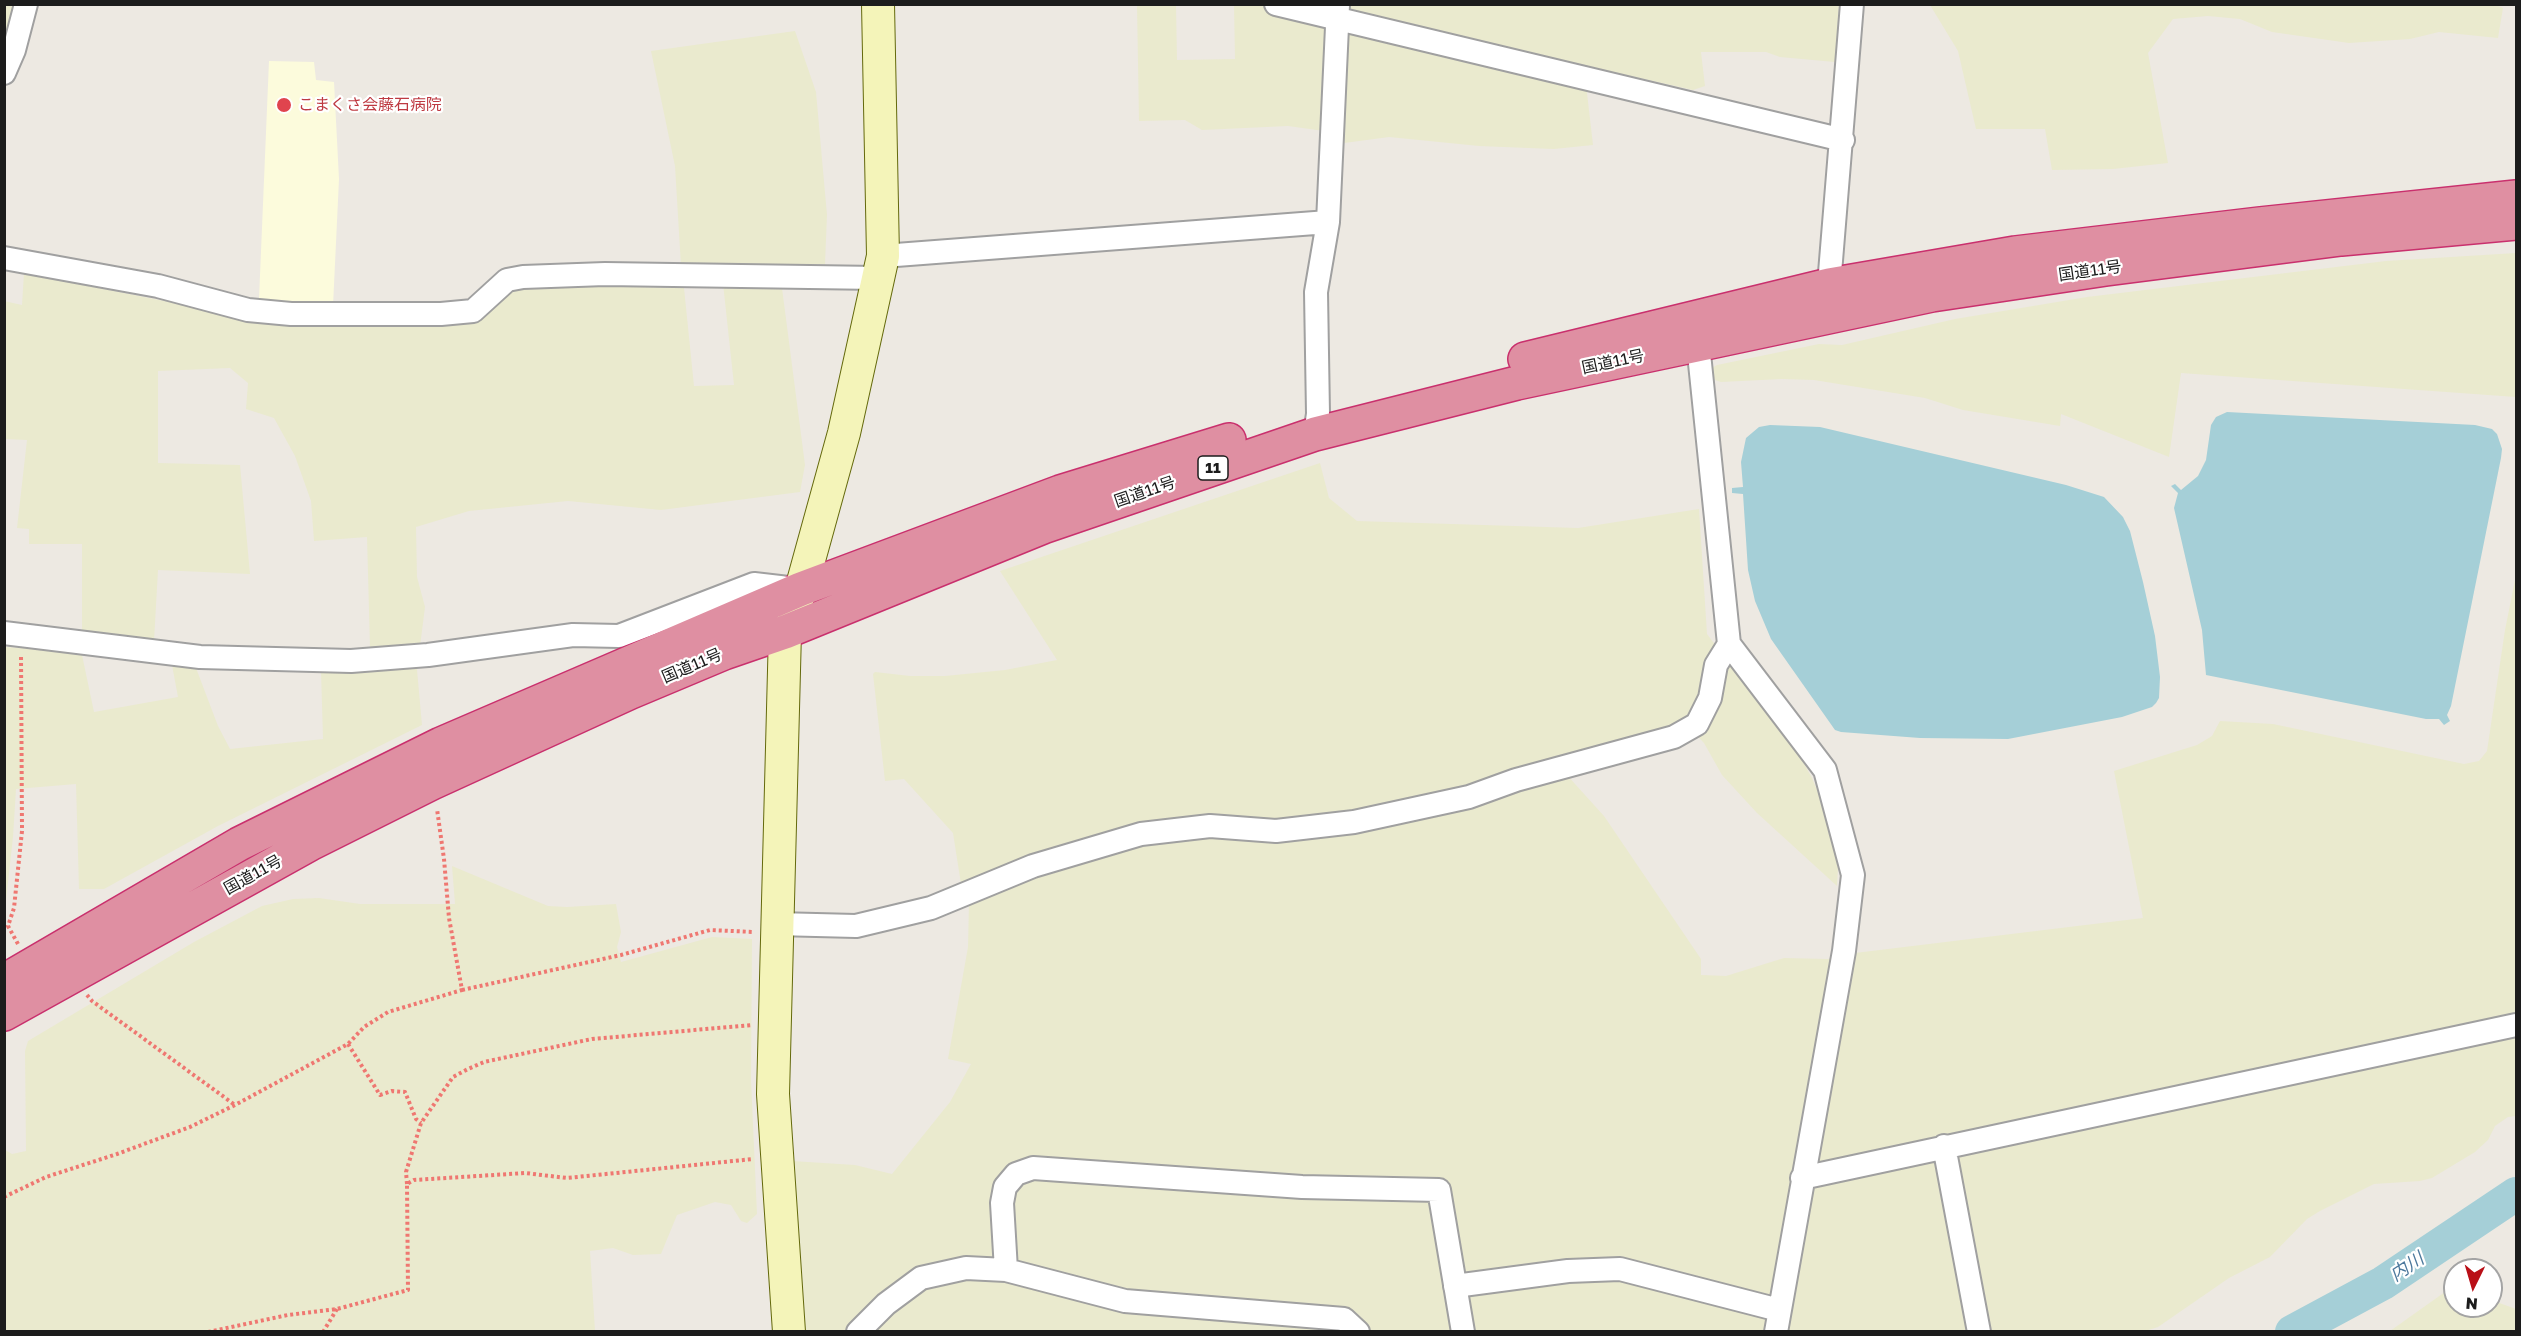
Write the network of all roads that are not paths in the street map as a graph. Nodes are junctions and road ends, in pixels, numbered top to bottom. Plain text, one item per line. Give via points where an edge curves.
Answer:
1 (26, 4) edge
2 (878, 4) edge
3 (1276, 4) edge
4 (1852, 4) edge
5 (1338, 12) edge
6 (4, 73) edge
7 (1843, 140) junction
8 (2517, 197) edge
9 (1328, 222) junction
10 (2517, 223) edge
11 (4, 258) edge
12 (880, 267) junction
13 (1833, 299) junction
14 (1698, 344) junction
15 (1316, 424) junction
16 (801, 589) junction
17 (785, 632) junction
18 (13, 634) edge
19 (1729, 644) junction
20 (776, 929) junction
21 (4, 981) edge
22 (4, 1014) edge
23 (2517, 1025) edge
24 (1944, 1146) junction
25 (1802, 1178) junction
26 (1006, 1270) junction
27 (1455, 1286) junction
28 (1777, 1321) edge
29 (789, 1332) edge
30 (858, 1332) edge
31 (1358, 1332) edge
32 (1463, 1332) edge
33 (1979, 1332) edge

1 - 6 street
2 - 12 street
3 - 5 street
4 - 7 street
5 - 7 street
5 - 9 street
7 - 13 street
8 - 13 highway, 国道11号 / 11 via 2027,252
9 - 12 street
9 - 15 street via 1316,292
10 - 13 highway, 国道11号 / 11 via 2341,239 1932,295
11 - 12 street via 158,286 248,310 291,314 473,311 507,280 523,277
12 - 16 street via 844,433
13 - 14 highway, 国道11号 / 11
13 - 15 highway, 国道11号 / 11 via 1442,380
14 - 15 highway, 国道11号 / 11
14 - 19 street
15 - 16 highway, 国道11号 / 11 via 1060,492
15 - 17 highway, 国道11号 / 11 via 1043,527
16 - 17 street
16 - 18 street via 754,584 619,636 573,635 351,661 200,657
16 - 21 highway, 国道11号 / 11 via 441,744 239,844
17 - 20 street
17 - 22 highway, 国道11号 / 11 via 641,688 432,783 310,843
19 - 20 street via 1716,665 1710,698 1697,724 1674,737 1469,796 1354,822 1276,831 1210,826 1141,834 1033,866 931,908 856,926
19 - 25 street via 1826,770 1853,875 1844,951
20 - 29 street via 773,1094
23 - 24 street
24 - 25 street
24 - 33 street
25 - 28 street
26 - 27 street via 1002,1203 1005,1187 1016,1174 1033,1168 1302,1187 1439,1190
26 - 30 street via 966,1268 921,1278 886,1304
26 - 31 street via 1125,1301 1344,1319
27 - 28 street via 1568,1271 1620,1269
27 - 32 street

